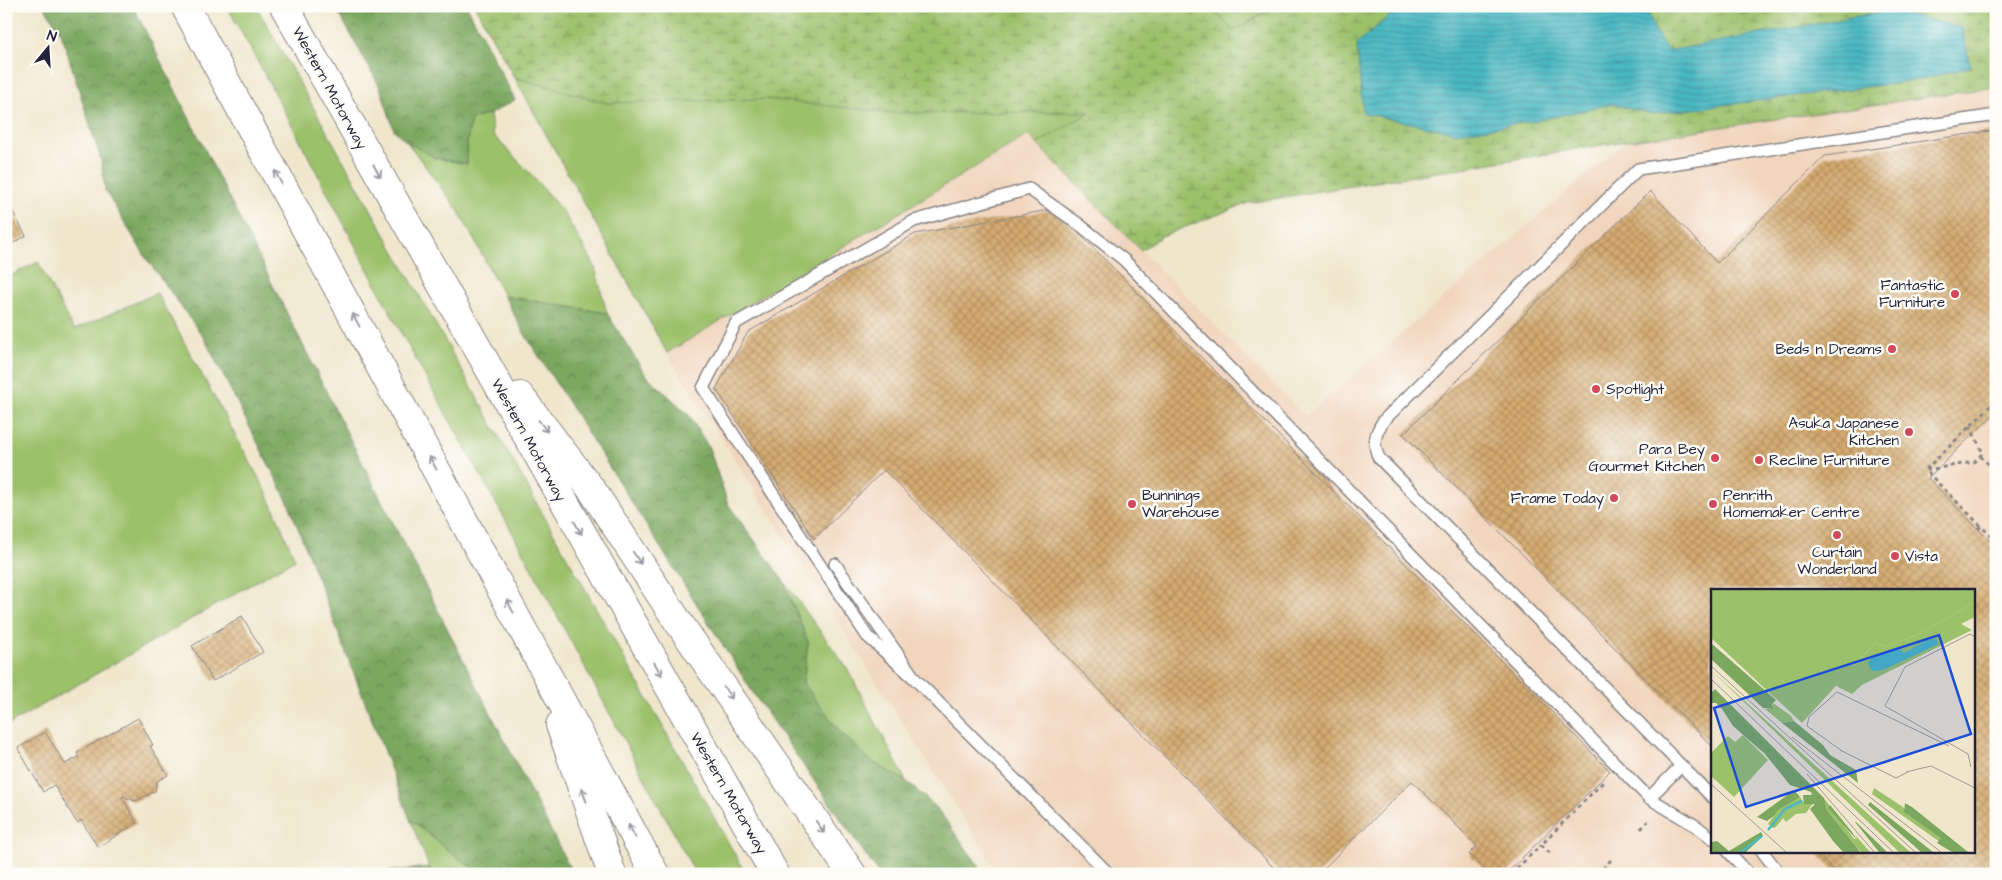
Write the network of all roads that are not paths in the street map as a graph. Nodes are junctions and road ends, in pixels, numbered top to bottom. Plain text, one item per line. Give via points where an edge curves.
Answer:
1 (186, 6) edge
2 (284, 6) edge
3 (1996, 114) edge
4 (460, 317) junction
5 (835, 564) dead end
6 (534, 648) junction
7 (915, 678) junction
8 (1681, 766) junction
9 (1711, 796) edge
10 (1649, 798) junction
11 (1711, 837) edge
12 (1729, 852) edge
13 (1763, 852) edge
14 (612, 874) edge
15 (656, 874) edge
16 (775, 874) edge
17 (852, 874) edge
18 (1110, 874) edge
19 (1749, 874) edge
20 (1780, 874) edge

6 -> 1 highway
2 -> 4 highway, Western Motorway
3 - 8 lane via 1638,169 1384,420 1376,433 1375,451 1379,458
4 -> 16 highway, Western Motorway
4 -> 17 highway via 592,490 677,620
5 - 7 lane
14 -> 6 highway
15 -> 6 highway
7 - 10 lane via 867,636 702,388 736,323 914,221 1029,189 1124,260
7 - 18 lane
8 - 9 lane
8 - 10 lane
10 - 11 lane
12 - 19 lane
13 - 20 lane

